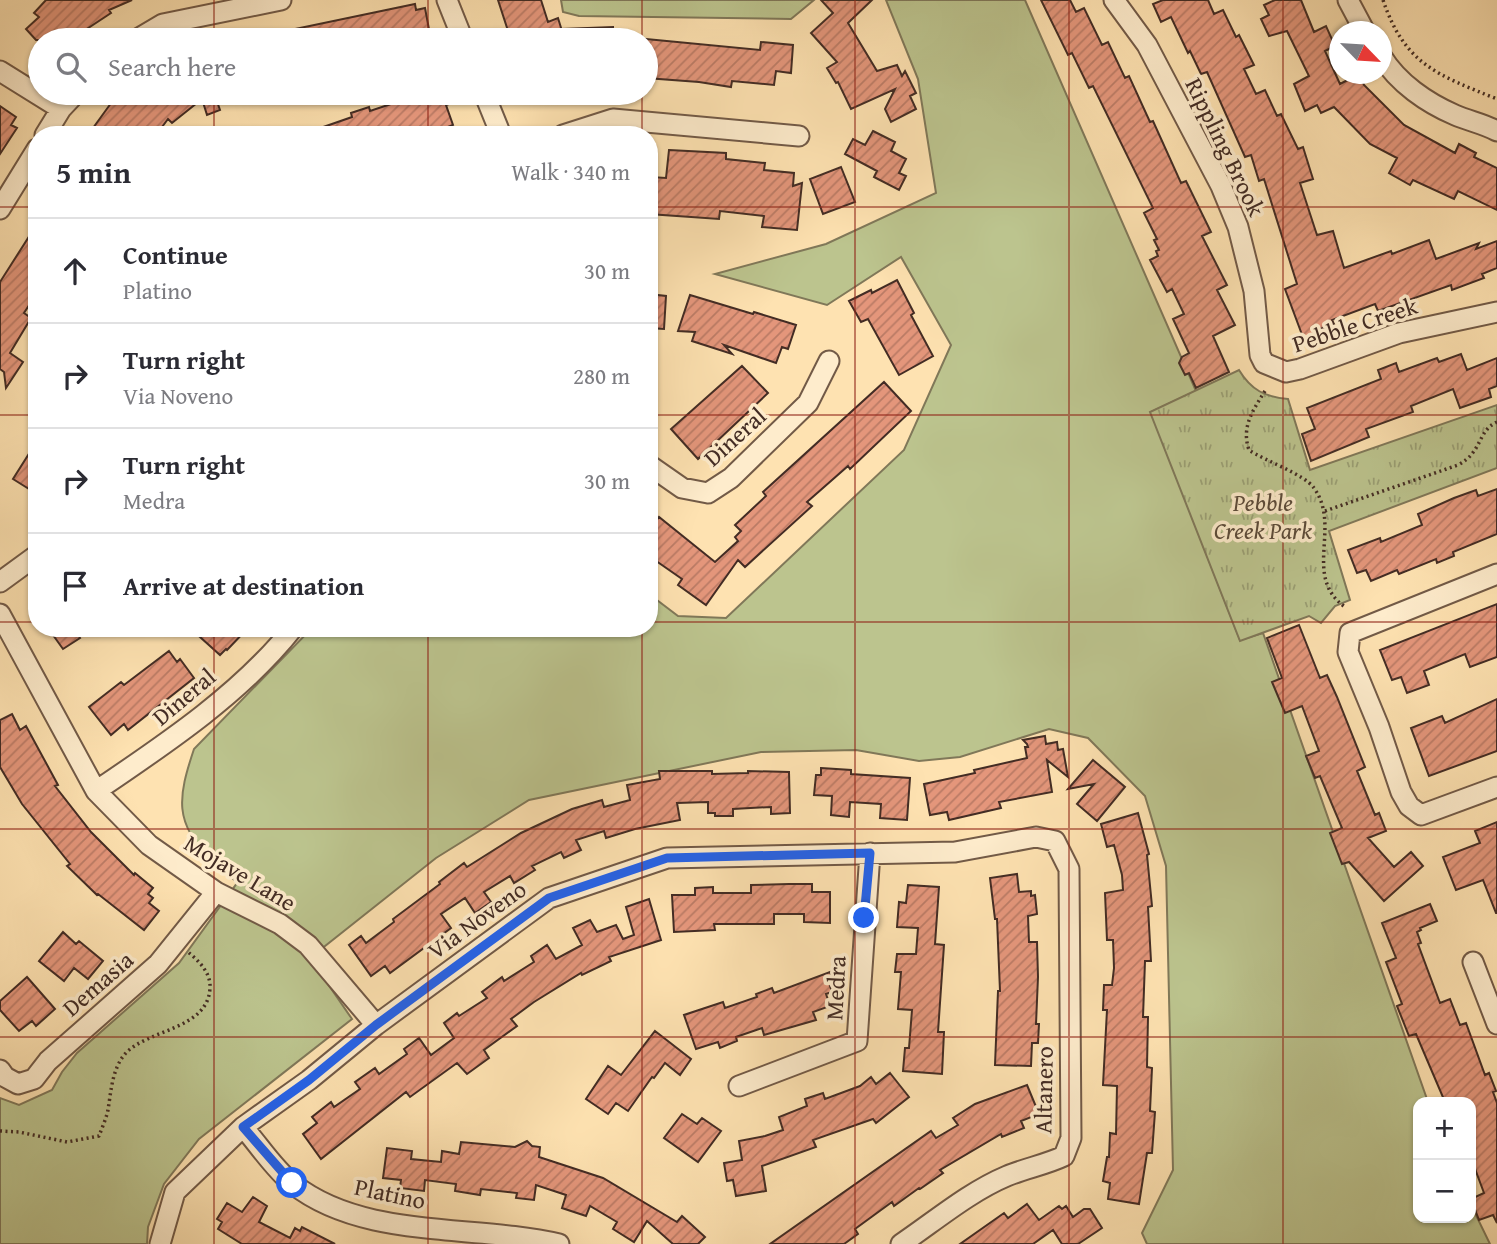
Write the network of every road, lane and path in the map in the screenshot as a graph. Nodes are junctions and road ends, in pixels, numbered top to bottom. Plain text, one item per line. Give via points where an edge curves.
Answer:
1 (281, 0) edge
2 (447, 0) edge
3 (1114, 0) edge
4 (1349, 0) edge
5 (1383, 0) edge
6 (1360, 21) edge
7 (156, 28) edge
8 (458, 28) edge
9 (1392, 70) edge
10 (0, 71) edge
11 (28, 88) edge
12 (1497, 99) edge
13 (55, 105) edge
14 (65, 105) edge
15 (489, 105) edge
16 (61, 109) junction
17 (51, 126) edge
18 (497, 126) edge
19 (591, 126) edge
20 (1497, 131) edge
21 (799, 136) dead end
22 (28, 164) edge
23 (0, 209) edge
24 (1497, 312) edge
25 (829, 360) dead end
26 (1270, 367) joint
27 (1265, 391) dead end
28 (1497, 422) edge
29 (658, 471) edge
30 (1325, 512) junction
31 (28, 562) edge
32 (1497, 574) edge
33 (0, 582) edge
34 (1345, 607) dead end
35 (0, 614) edge
36 (286, 637) edge
37 (1497, 787) edge
38 (96, 791) junction
39 (1055, 841) joint
40 (870, 853) junction
41 (216, 892) junction
42 (176, 943) junction
43 (1473, 962) dead end
44 (1497, 1024) edge
45 (376, 1025) junction
46 (0, 1070) edge
47 (739, 1086) dead end
48 (243, 1127) junction
49 (0, 1131) edge
50 (160, 1244) edge
51 (559, 1244) edge
52 (901, 1244) edge

1 - 7 street
2 - 8 street
3 - 26 street, Rippling Brook via 1147,45 1221,187 1238,227 1254,291 1260,355
4 - 6 street
5 - 12 path via 1399,37 1419,61
9 - 20 street via 1417,94
10 - 11 street
13 - 16 street
14 - 16 street
15 - 18 street
16 - 17 street
19 - 21 street via 613,119
22 - 23 street
24 - 26 street, Pebble Creek via 1399,333 1300,369 1286,372
25 - 29 street, Dineral via 808,403 731,478 708,493 682,488
27 - 30 path via 1246,429 1249,450 1313,487
28 - 30 path via 1483,433 1479,448 1458,465
30 - 34 path via 1324,578 1333,598
31 - 33 street
32 - 37 street via 1350,633 1348,652 1409,806 1421,815
35 - 38 street, Mojave Lane
36 - 38 street, Dineral via 273,654 173,739
38 - 41 street, Mojave Lane via 149,845
39 - 40 street, Via Noveno via 1036,837 955,852
39 - 52 street, Altanero via 1069,869 1070,1138 1064,1156 979,1190
40 - 45 street, Via Noveno via 667,858 549,898
40 - 47 street, Medra via 857,1041
41 - 42 street, Demasia
41 - 45 street, Mojave Lane via 280,924 308,945
42 - 46 street, Demasia via 34,1079 18,1084
42 - 49 path via 199,961 211,982 210,996 196,1014 132,1047 122,1057 99,1136 67,1142
43 - 44 street
45 - 48 street, Via Noveno
48 - 50 street, Via Noveno via 175,1192
48 - 51 street, Platino via 292,1183 330,1205 408,1226 525,1236

